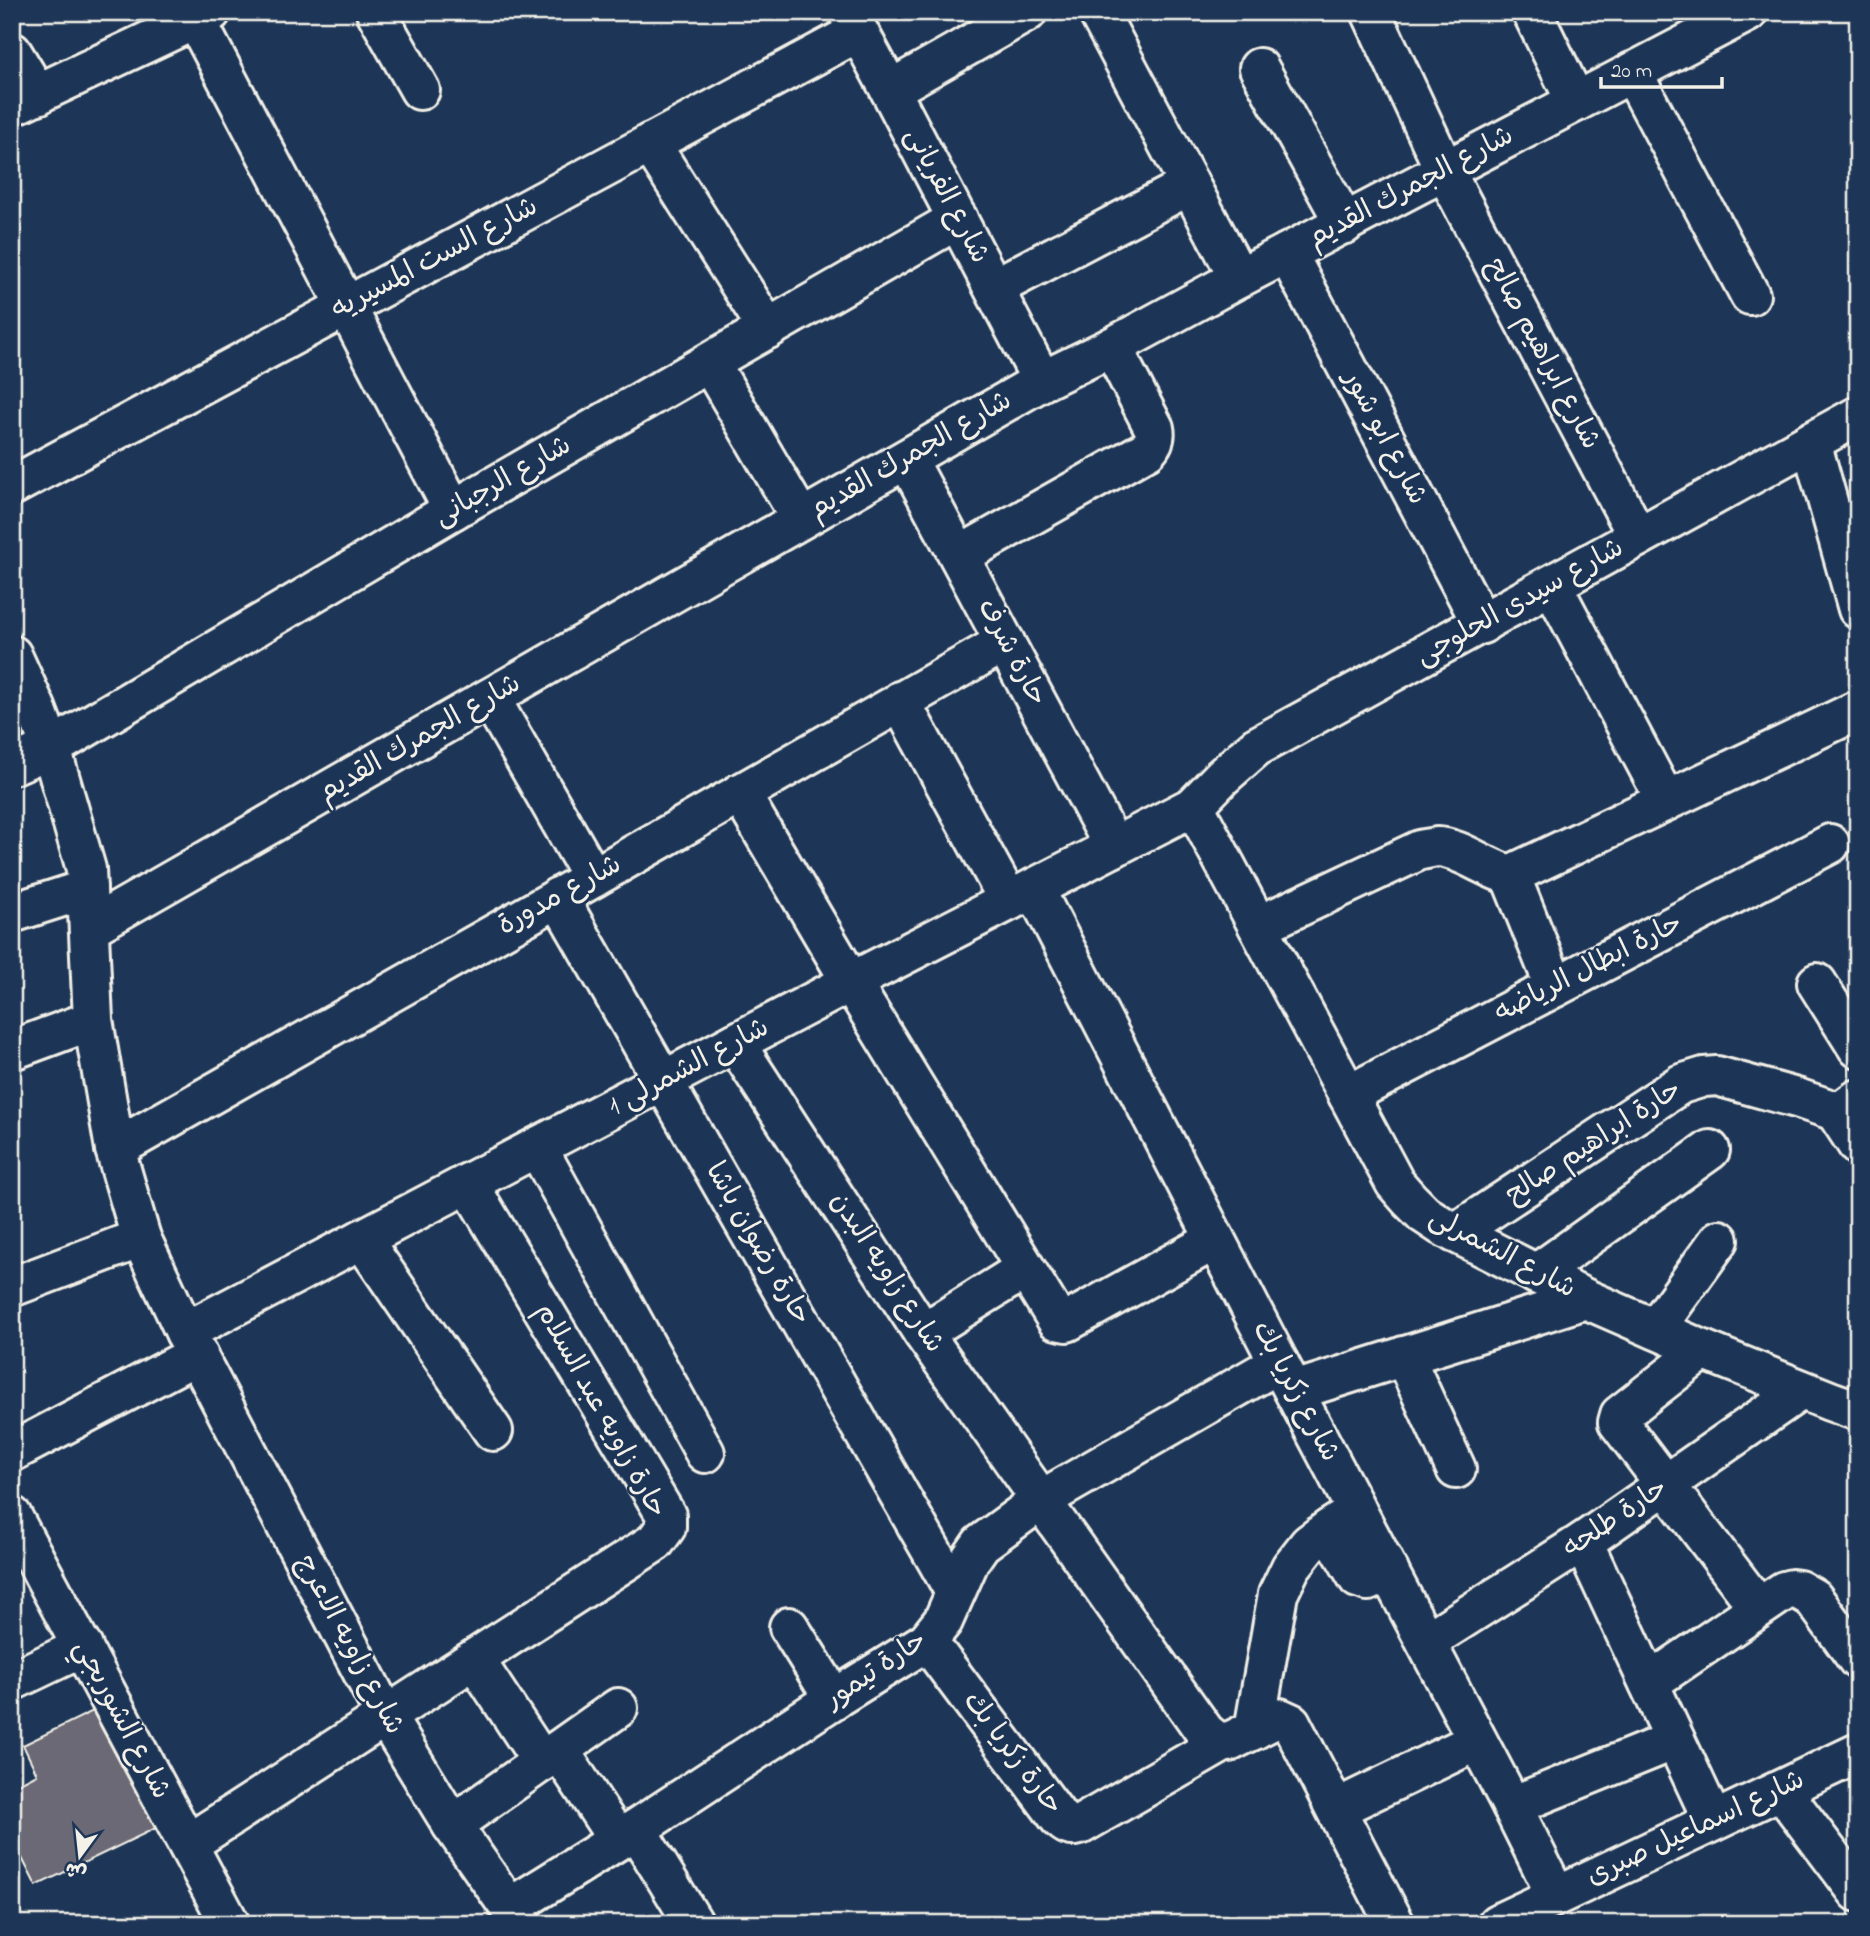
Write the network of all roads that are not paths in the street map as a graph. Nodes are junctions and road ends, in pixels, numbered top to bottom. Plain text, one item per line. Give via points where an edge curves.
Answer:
1 (376, 12) edge
2 (1027, 12) edge
3 (1098, 12) edge
4 (1371, 12) edge
5 (1532, 12) edge
6 (1748, 12) edge
7 (203, 16) edge
8 (853, 22) edge
9 (12, 52) edge
10 (1259, 68) dead end
11 (1632, 72) junction
12 (420, 90) dead end
13 (890, 90) junction
14 (25, 101) edge
15 (1576, 102) junction
16 (650, 143) junction
17 (1445, 171) junction
18 (1190, 185) junction
19 (958, 219) junction
20 (1345, 224) junction
21 (1287, 253) junction
22 (1238, 278) junction
23 (994, 288) junction
24 (1750, 295) dead end
25 (346, 306) junction
26 (768, 329) junction
27 (1112, 347) junction
28 (710, 363) junction
29 (1042, 381) junction
30 (1858, 416) edge
31 (1811, 442) junction
32 (907, 459) junction
33 (12, 486) edge
34 (453, 510) junction
35 (801, 519) junction
36 (1638, 537) junction
37 (959, 555) junction
38 (1552, 585) junction
39 (1858, 608) edge
40 (1482, 624) junction
41 (1005, 642) junction
42 (12, 655) edge
43 (490, 698) junction
44 (900, 701) junction
45 (1858, 710) edge
46 (51, 748) junction
47 (12, 765) edge
48 (740, 793) junction
49 (1666, 801) junction
50 (1194, 806) junction
51 (1830, 844) dead end
52 (1114, 847) junction
53 (1510, 875) junction
54 (593, 878) junction
55 (87, 889) junction
56 (1021, 895) junction
57 (558, 897) junction
58 (12, 913) edge
59 (1258, 926) junction
60 (89, 928) junction
61 (851, 982) junction
62 (1816, 982) dead end
63 (1555, 987) junction
64 (93, 1020) junction
65 (735, 1043) junction
66 (1858, 1048) edge
67 (12, 1050) edge
68 (664, 1081) junction
69 (1348, 1095) junction
70 (1846, 1105) edge
71 (1858, 1146) edge
72 (537, 1147) junction
73 (115, 1149) junction
74 (1710, 1150) dead end
75 (468, 1183) junction
76 (1455, 1233) junction
77 (141, 1238) junction
78 (362, 1239) junction
79 (1215, 1240) junction
80 (1719, 1240) dead end
81 (1025, 1269) junction
82 (1536, 1274) junction
83 (12, 1287) edge
84 (1586, 1299) junction
85 (1656, 1329) junction
86 (923, 1333) junction
87 (191, 1343) junction
88 (1703, 1350) junction
89 (1404, 1356) junction
90 (1286, 1377) junction
91 (1836, 1395) edge
92 (493, 1431) dead end
93 (12, 1452) edge
94 (705, 1453) dead end
95 (1456, 1469) dead end
96 (1665, 1485) junction
97 (1041, 1500) junction
98 (12, 1516) edge
99 (1343, 1520) junction
100 (1583, 1542) junction
101 (955, 1592) junction
102 (1758, 1607) junction
103 (789, 1627) dead end
104 (927, 1641) junction
105 (1426, 1642) junction
106 (83, 1647) junction
107 (475, 1660) junction
108 (1858, 1660) edge
109 (12, 1681) edge
110 (1648, 1683) junction
111 (834, 1699) junction
112 (618, 1708) dead end
113 (386, 1717) junction
114 (1238, 1736) junction
115 (1675, 1740) junction
116 (1477, 1741) junction
117 (1858, 1753) edge
118 (550, 1756) junction
119 (1781, 1790) junction
120 (1513, 1807) junction
121 (1336, 1809) junction
122 (1713, 1821) junction
123 (452, 1825) junction
124 (627, 1835) junction
125 (188, 1844) junction
126 (1857, 1891) edge
127 (1556, 1895) junction
128 (516, 1916) edge
129 (1502, 1923) edge
130 (230, 1924) edge
131 (694, 1924) edge
132 (1395, 1924) edge

1 - 12 street
2 - 13 street
3 - 18 street
4 - 17 street, شارع ابراهيم صالح
5 - 15 street
6 - 11 street, شارع الجمرك القديم
7 - 14 street
7 - 25 street
8 - 13 street, شارع الفريانى
8 - 16 street, شارع الست المسيريه
9 - 14 street
10 - 20 street
11 - 15 street, شارع الجمرك القديم
11 - 24 street
13 - 19 street, شارع الفريانى
15 - 17 street, شارع الجمرك القديم
16 - 25 street, شارع الست المسيريه
16 - 26 street
17 - 20 street, شارع الجمرك القديم
17 - 36 street, شارع ابراهيم صالح
18 - 22 street
18 - 23 street
19 - 23 street, شارع الفريانى
19 - 26 street, شارع الرجبانى
20 - 21 street, شارع الجمرك القديم
21 - 22 street, شارع الجمرك القديم
21 - 40 street, شارع ابو شور
22 - 27 street, شارع الجمرك القديم
23 - 29 street, شارع الفريانى
25 - 33 street, شارع الست المسيريه
25 - 34 street
26 - 28 street, شارع الرجبانى
27 - 29 street, شارع الجمرك القديم
27 - 37 street via 1154,428 1152,445
28 - 34 street, شارع الرجبانى
28 - 35 street
29 - 32 street, شارع الجمرك القديم
30 - 31 street, شارع سيدى الحلوجى
31 - 36 street, شارع سيدى الحلوجى
31 - 39 street
32 - 35 street, شارع الجمرك القديم
32 - 37 street, حارة شرف
34 - 46 street, شارع الرجبانى
35 - 43 street, شارع الجمرك القديم
36 - 38 street, شارع سيدى الحلوجى
37 - 41 street, حارة شرف
38 - 40 street, شارع سيدى الحلوجى
38 - 49 street
40 - 50 street, شارع سيدى الحلوجى via 1256,747
41 - 44 street, شارع مدورة
41 - 52 street, حارة شرف
42 - 46 street, شارع زاويه الاعرج
43 - 54 street
43 - 60 street, شارع الجمرك القديم
44 - 48 street, شارع مدورة
44 - 56 street, شارع زكريا بك
45 - 49 street
46 - 47 street, شارع الرجبانى
46 - 55 street, شارع زاويه الاعرج via 86,869
48 - 54 street, شارع مدورة
48 - 61 street
49 - 53 street
50 - 52 street, شارع الشمرلى 1
50 - 59 street, شارع الشمرلى
51 - 63 street, حارة ابطال الرياضه
52 - 56 street, شارع الشمرلى 1
53 - 59 street via 1457,851 1439,847 1420,850
53 - 63 street
54 - 57 street, شارع مدورة
55 - 58 street
55 - 60 street, شارع زاويه الاعرج
56 - 61 street, شارع الشمرلى 1
56 - 79 street, شارع زكريا بك
57 - 68 street, حارة رضوان باشا
57 - 73 street, شارع مدورة
59 - 69 street, شارع الشمرلى
60 - 64 street, شارع زاويه الاعرج
61 - 65 street, شارع الشمرلى 1
61 - 81 street
62 - 66 street
63 - 69 street, حارة ابطال الرياضه
64 - 67 street
64 - 73 street, شارع زاويه الاعرج
65 - 68 street, شارع الشمرلى 1
65 - 86 street, شارع زاويه البدن
68 - 72 street, شارع الشمرلى 1
68 - 101 street, حارة رضوان باشا
69 - 76 street, شارع الشمرلى via 1395,1182 1424,1214
70 - 71 street
70 - 76 street, حارة ابراهيم صالح via 1800,1099 1717,1076 1692,1079
72 - 75 street, شارع الشمرلى 1
72 - 94 street
73 - 77 street, شارع زاويه الاعرج
74 - 82 street
75 - 78 street, شارع الشمرلى 1
75 - 107 street, حارة زاويه عبد السلام via 667,1521 654,1542
76 - 82 street, شارع الشمرلى
77 - 83 street
77 - 87 street, شارع زاويه الاعرج
78 - 87 street, شارع الشمرلى 1
78 - 92 street
79 - 81 street via 1067,1322 1052,1314
79 - 90 street, شارع زكريا بك
80 - 85 street
81 - 86 street
82 - 84 street, شارع الشمرلى
84 - 85 street, شارع الشمرلى
84 - 89 street, حارة تيمور
85 - 88 street, شارع الشمرلى
86 - 97 street, شارع زاويه البدن
87 - 93 street, شارع الشمرلى 1
87 - 113 street, شارع زاويه الاعرج
88 - 91 street, شارع الشمرلى
88 - 96 street via 1618,1419
89 - 90 street, حارة تيمور
89 - 95 street
90 - 97 street, حارة تيمور
90 - 99 street, شارع زكريا بك
91 - 96 street, حارة طلحه
96 - 100 street, حارة طلحه
96 - 102 street
97 - 101 street, حارة تيمور via 981,1544
97 - 114 street, شارع زاويه البدن via 1205,1732 1216,1741
98 - 106 street, شارع الشوربجي
99 - 105 street, شارع زكريا بك via 1389,1571
99 - 114 street via 1309,1544 1291,1567 1278,1594
100 - 105 street, حارة طلحه
100 - 110 street
101 - 104 street, حارة تيمور via 943,1621
102 - 108 street via 1784,1591 1807,1593
102 - 110 street
103 - 111 street
104 - 111 street, حارة تيمور
104 - 114 street, حارة زكريا بك via 1067,1825 1080,1825
105 - 116 street, شارع زكريا بك
106 - 109 street
106 - 125 street, شارع الشوربجي
107 - 113 street, حارة زاويه عبد السلام
107 - 118 street
110 - 115 street
111 - 124 street, حارة تيمور
112 - 118 street
113 - 123 street, شارع زاويه الاعرج
113 - 125 street, حارة زاويه عبد السلام
114 - 121 street via 1275,1719 1290,1723
115 - 120 street
115 - 122 street
116 - 120 street, شارع زكريا بك
116 - 121 street
117 - 119 street, شارع اسماعيل صبرى
118 - 123 street
118 - 124 street
119 - 122 street, شارع اسماعيل صبرى
119 - 126 street
120 - 127 street, شارع زكريا بك
121 - 132 street
122 - 127 street, شارع اسماعيل صبرى
123 - 128 street, شارع زاويه الاعرج
124 - 128 street, حارة تيمور
124 - 131 street
125 - 130 street, شارع الشوربجي
127 - 129 street, شارع اسماعيل صبرى

